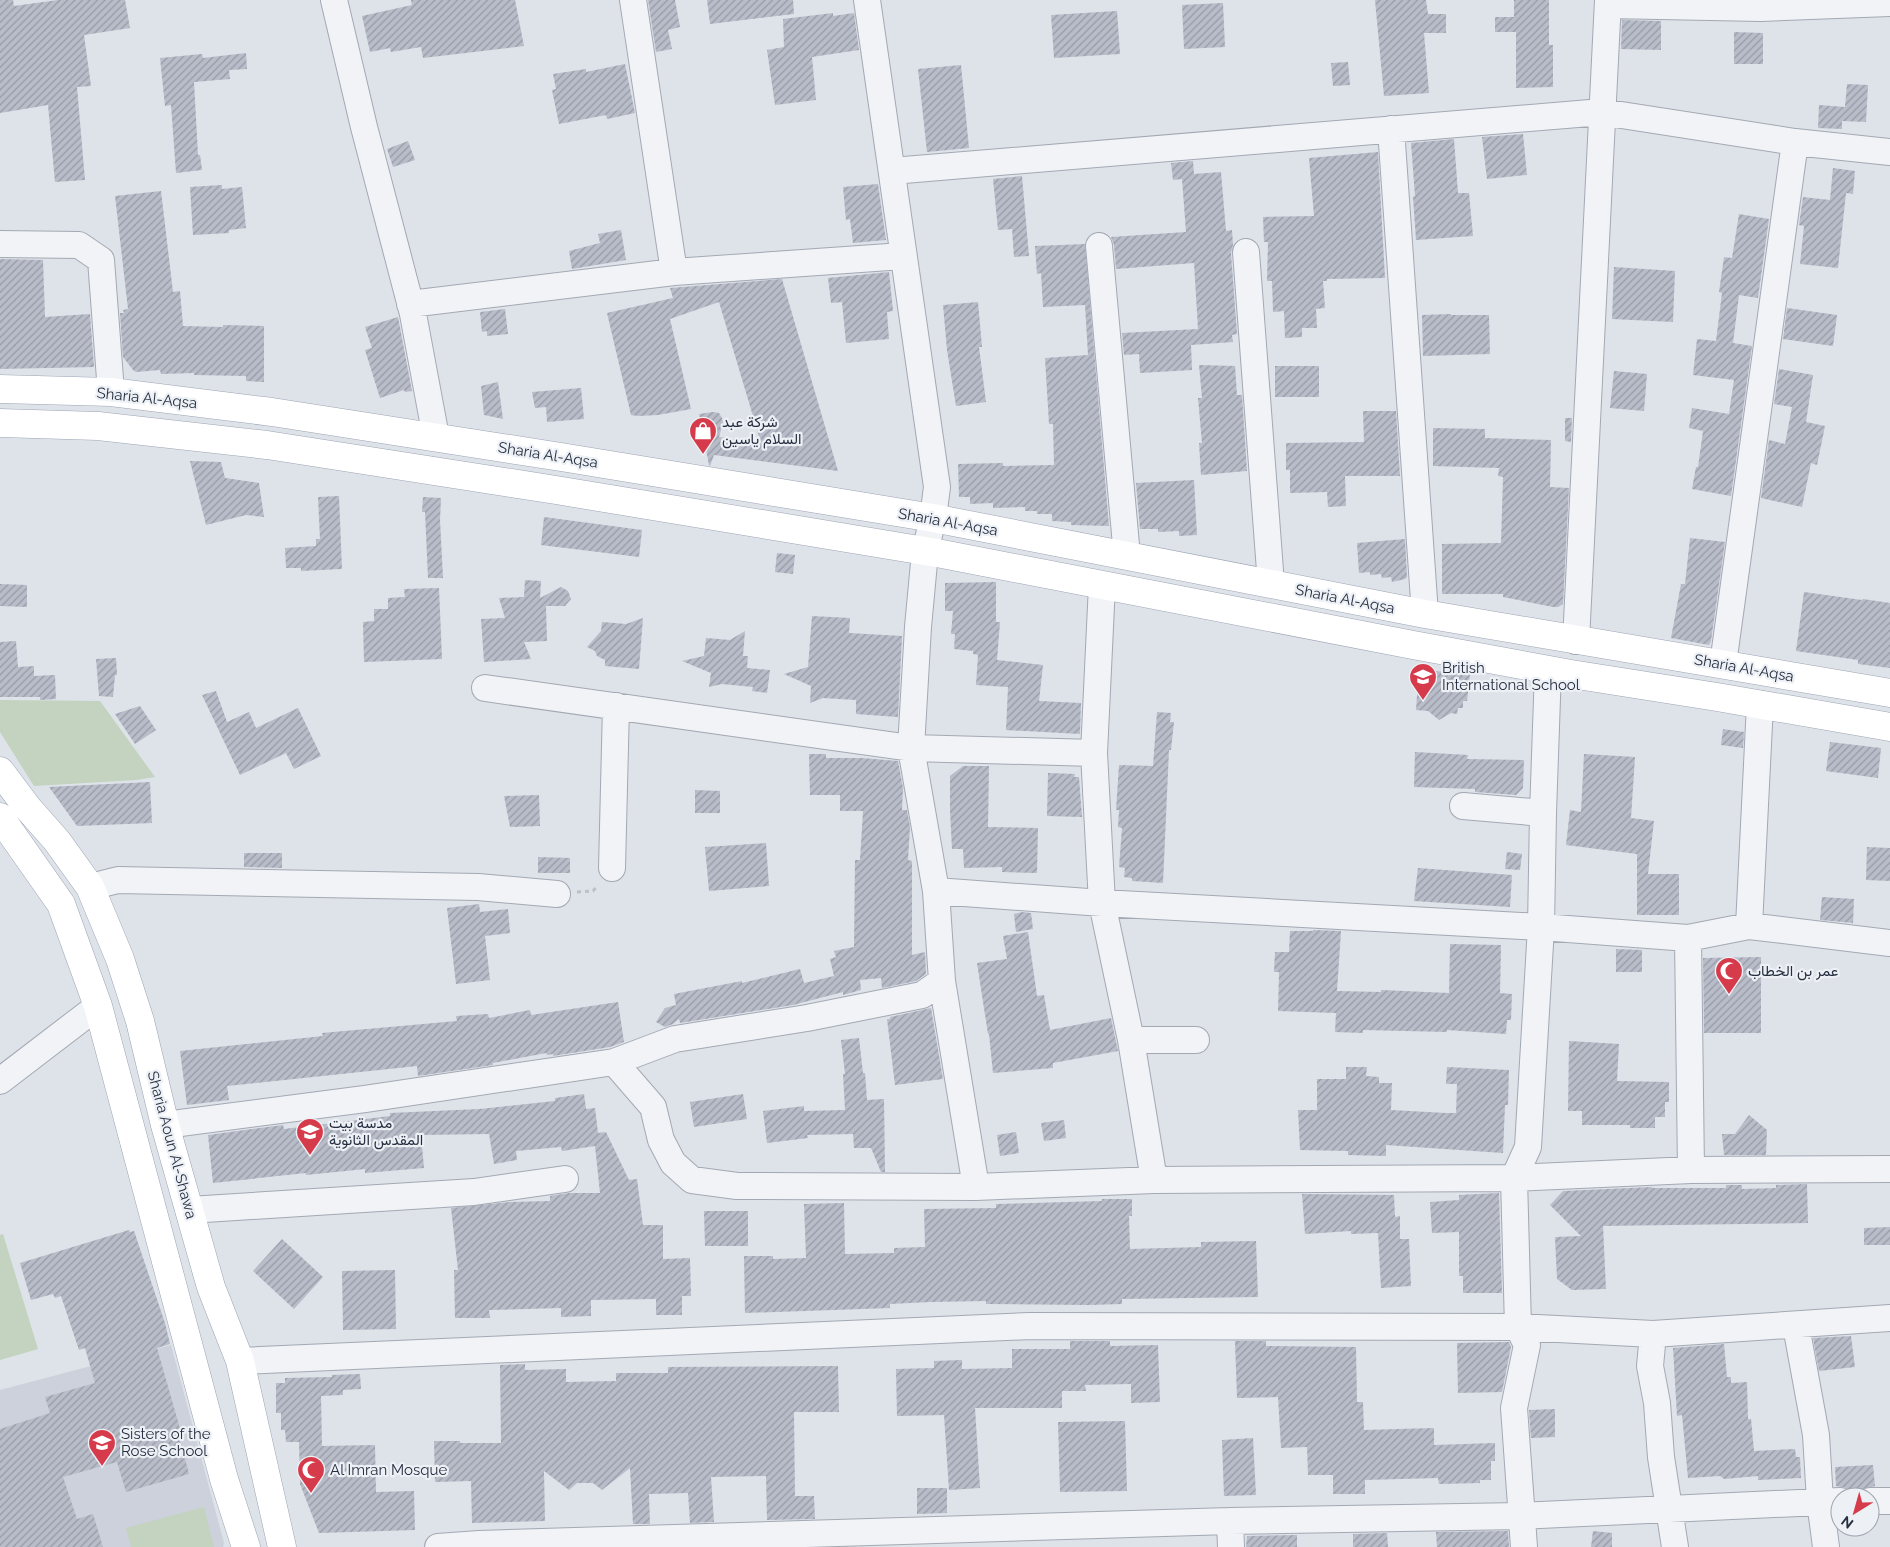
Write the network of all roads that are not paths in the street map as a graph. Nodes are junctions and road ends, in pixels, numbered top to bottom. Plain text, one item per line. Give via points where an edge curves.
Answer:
1 (334, 0) edge
2 (633, 0) edge
3 (867, 0) edge
4 (1608, 3) edge
5 (1890, 3) edge
6 (1602, 112) junction
7 (1391, 129) junction
8 (1795, 142) junction
9 (1890, 152) edge
10 (892, 172) junction
11 (0, 244) edge
12 (1099, 246) dead end
13 (1246, 252) dead end
14 (903, 256) junction
15 (674, 272) junction
16 (410, 304) junction
17 (0, 389) edge
18 (111, 392) junction
19 (0, 423) edge
20 (436, 437) junction
21 (933, 518) junction
22 (925, 552) junction
23 (1127, 556) junction
24 (1271, 584) junction
25 (1102, 585) junction
26 (1425, 614) junction
27 (1576, 641) junction
28 (1723, 664) junction
29 (1548, 670) junction
30 (485, 688) dead end
31 (1890, 693) edge
32 (1760, 704) junction
33 (616, 706) junction
34 (1890, 727) edge
35 (911, 748) junction
36 (1094, 753) junction
37 (0, 771) edge
38 (1462, 806) dead end
39 (1542, 813) junction
40 (0, 817) edge
41 (612, 868) road end
42 (90, 887) junction
43 (936, 891) junction
44 (557, 894) road end
45 (1102, 903) junction
46 (1749, 926) junction
47 (1541, 928) junction
48 (1688, 938) junction
49 (1890, 942) edge
50 (942, 981) junction
51 (98, 1006) junction
52 (1131, 1040) junction
53 (1196, 1040) dead end
54 (614, 1062) junction
55 (0, 1081) edge
56 (165, 1125) junction
57 (1890, 1169) edge
58 (1691, 1170) junction
59 (1514, 1178) junction
60 (565, 1179) dead end
61 (1154, 1180) junction
62 (976, 1187) junction
63 (189, 1210) junction
64 (1890, 1318) edge
65 (1796, 1326) junction
66 (1518, 1328) junction
67 (1653, 1334) junction
68 (240, 1361) junction
69 (1830, 1501) edge
70 (1668, 1508) junction
71 (1521, 1516) junction
72 (1230, 1521) junction
73 (246, 1547) edge
74 (282, 1547) edge
75 (438, 1547) edge
76 (1231, 1547) edge
77 (1524, 1547) edge
78 (1676, 1547) edge
79 (1826, 1547) edge

1 - 16 street
2 - 15 street
3 - 10 street
4 - 5 street via 1761,8
4 - 6 street
6 - 7 street
6 - 8 street
6 - 27 street
7 - 10 street
7 - 26 street
8 - 9 street
8 - 28 street
10 - 14 street
11 - 18 street via 79,245 101,260
12 - 23 street
13 - 24 street
14 - 15 street
14 - 21 street via 937,487
15 - 16 street
16 - 20 street
17 - 18 main road, Sharia Al-Aqsa
18 - 20 main road, Sharia Al-Aqsa
19 - 22 main road via 98,426 267,445
20 - 21 main road, Sharia Al-Aqsa
21 - 22 street
21 - 23 main road, Sharia Al-Aqsa
22 - 25 main road
22 - 35 street
23 - 24 main road, Sharia Al-Aqsa
24 - 26 main road, Sharia Al-Aqsa
25 - 29 main road
25 - 36 street
26 - 27 main road, Sharia Al-Aqsa
27 - 28 main road, Sharia Al-Aqsa
28 - 31 main road, Sharia Al-Aqsa
29 - 32 main road
29 - 39 street
30 - 33 street
32 - 34 main road
32 - 46 street
33 - 35 street
33 - 41 street
35 - 36 street
35 - 43 street
36 - 45 street
37 - 42 main road, Sharia Aoun Al-Shawa
38 - 39 street
39 - 47 street
40 - 51 main road via 61,904
42 - 44 street via 118,880 478,887
42 - 56 main road, Sharia Aoun Al-Shawa via 120,959 140,1021
43 - 45 street
43 - 50 street
45 - 47 street
45 - 52 street
46 - 48 street
46 - 49 street
47 - 48 street
47 - 59 street via 1528,1147
48 - 58 street
50 - 54 street via 922,995 797,1020 675,1038
50 - 62 street
51 - 55 street
51 - 73 main road via 224,1479
52 - 53 street
52 - 61 street
54 - 56 street
54 - 62 street via 653,1107 660,1140 673,1163 692,1180 737,1186
56 - 63 main road, Sharia Aoun Al-Shawa
57 - 58 street
58 - 59 street
59 - 61 street
59 - 66 street
60 - 63 street via 474,1192
61 - 62 street
63 - 68 main road, Sharia Aoun Al-Shawa via 211,1287
64 - 65 street
65 - 67 street
65 - 69 street
66 - 67 street
66 - 68 street via 1030,1326
66 - 71 street via 1527,1345 1514,1408
67 - 70 street via 1650,1366
68 - 74 main road, Sharia Aoun Al-Shawa
69 - 70 street
69 - 79 street
70 - 71 street
70 - 78 street
71 - 72 street
71 - 77 street
72 - 75 street
72 - 76 street

